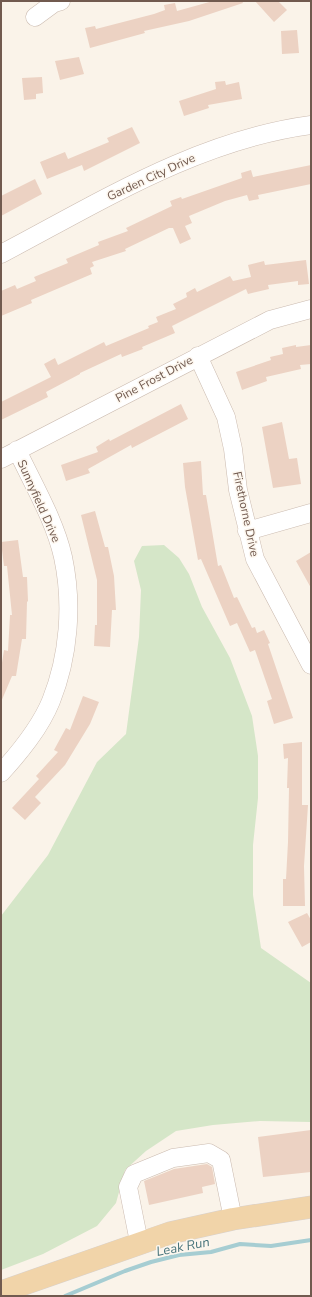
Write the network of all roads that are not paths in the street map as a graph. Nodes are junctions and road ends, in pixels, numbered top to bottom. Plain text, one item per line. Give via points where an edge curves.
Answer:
1 (61, 1) edge
2 (35, 17) dead end
3 (311, 125) edge
4 (1, 254) edge
5 (311, 309) edge
6 (198, 356) junction
7 (17, 450) junction
8 (1, 459) edge
9 (311, 513) edge
10 (247, 531) junction
11 (311, 665) edge
12 (1, 773) edge
13 (311, 1207) edge
14 (234, 1219) junction
15 (139, 1242) junction
16 (1, 1292) edge

1 - 2 street
3 - 4 street, Garden City Drive via 282,129 238,141 184,161 132,184
5 - 6 street, Pine Frost Drive via 270,320
6 - 7 street, Pine Frost Drive
6 - 10 street, Firethorne Drive via 226,417 234,449 238,490
7 - 8 street, Pine Frost Drive
7 - 12 street, Sunnyfield Drive via 46,510 63,556 69,598 62,666 51,702 27,743
9 - 10 street
10 - 11 street, Firethorne Drive via 254,559
13 - 14 main road
14 - 15 main road via 170,1232
14 - 15 street via 221,1160 209,1153 173,1158 134,1174 128,1187
15 - 16 main road

